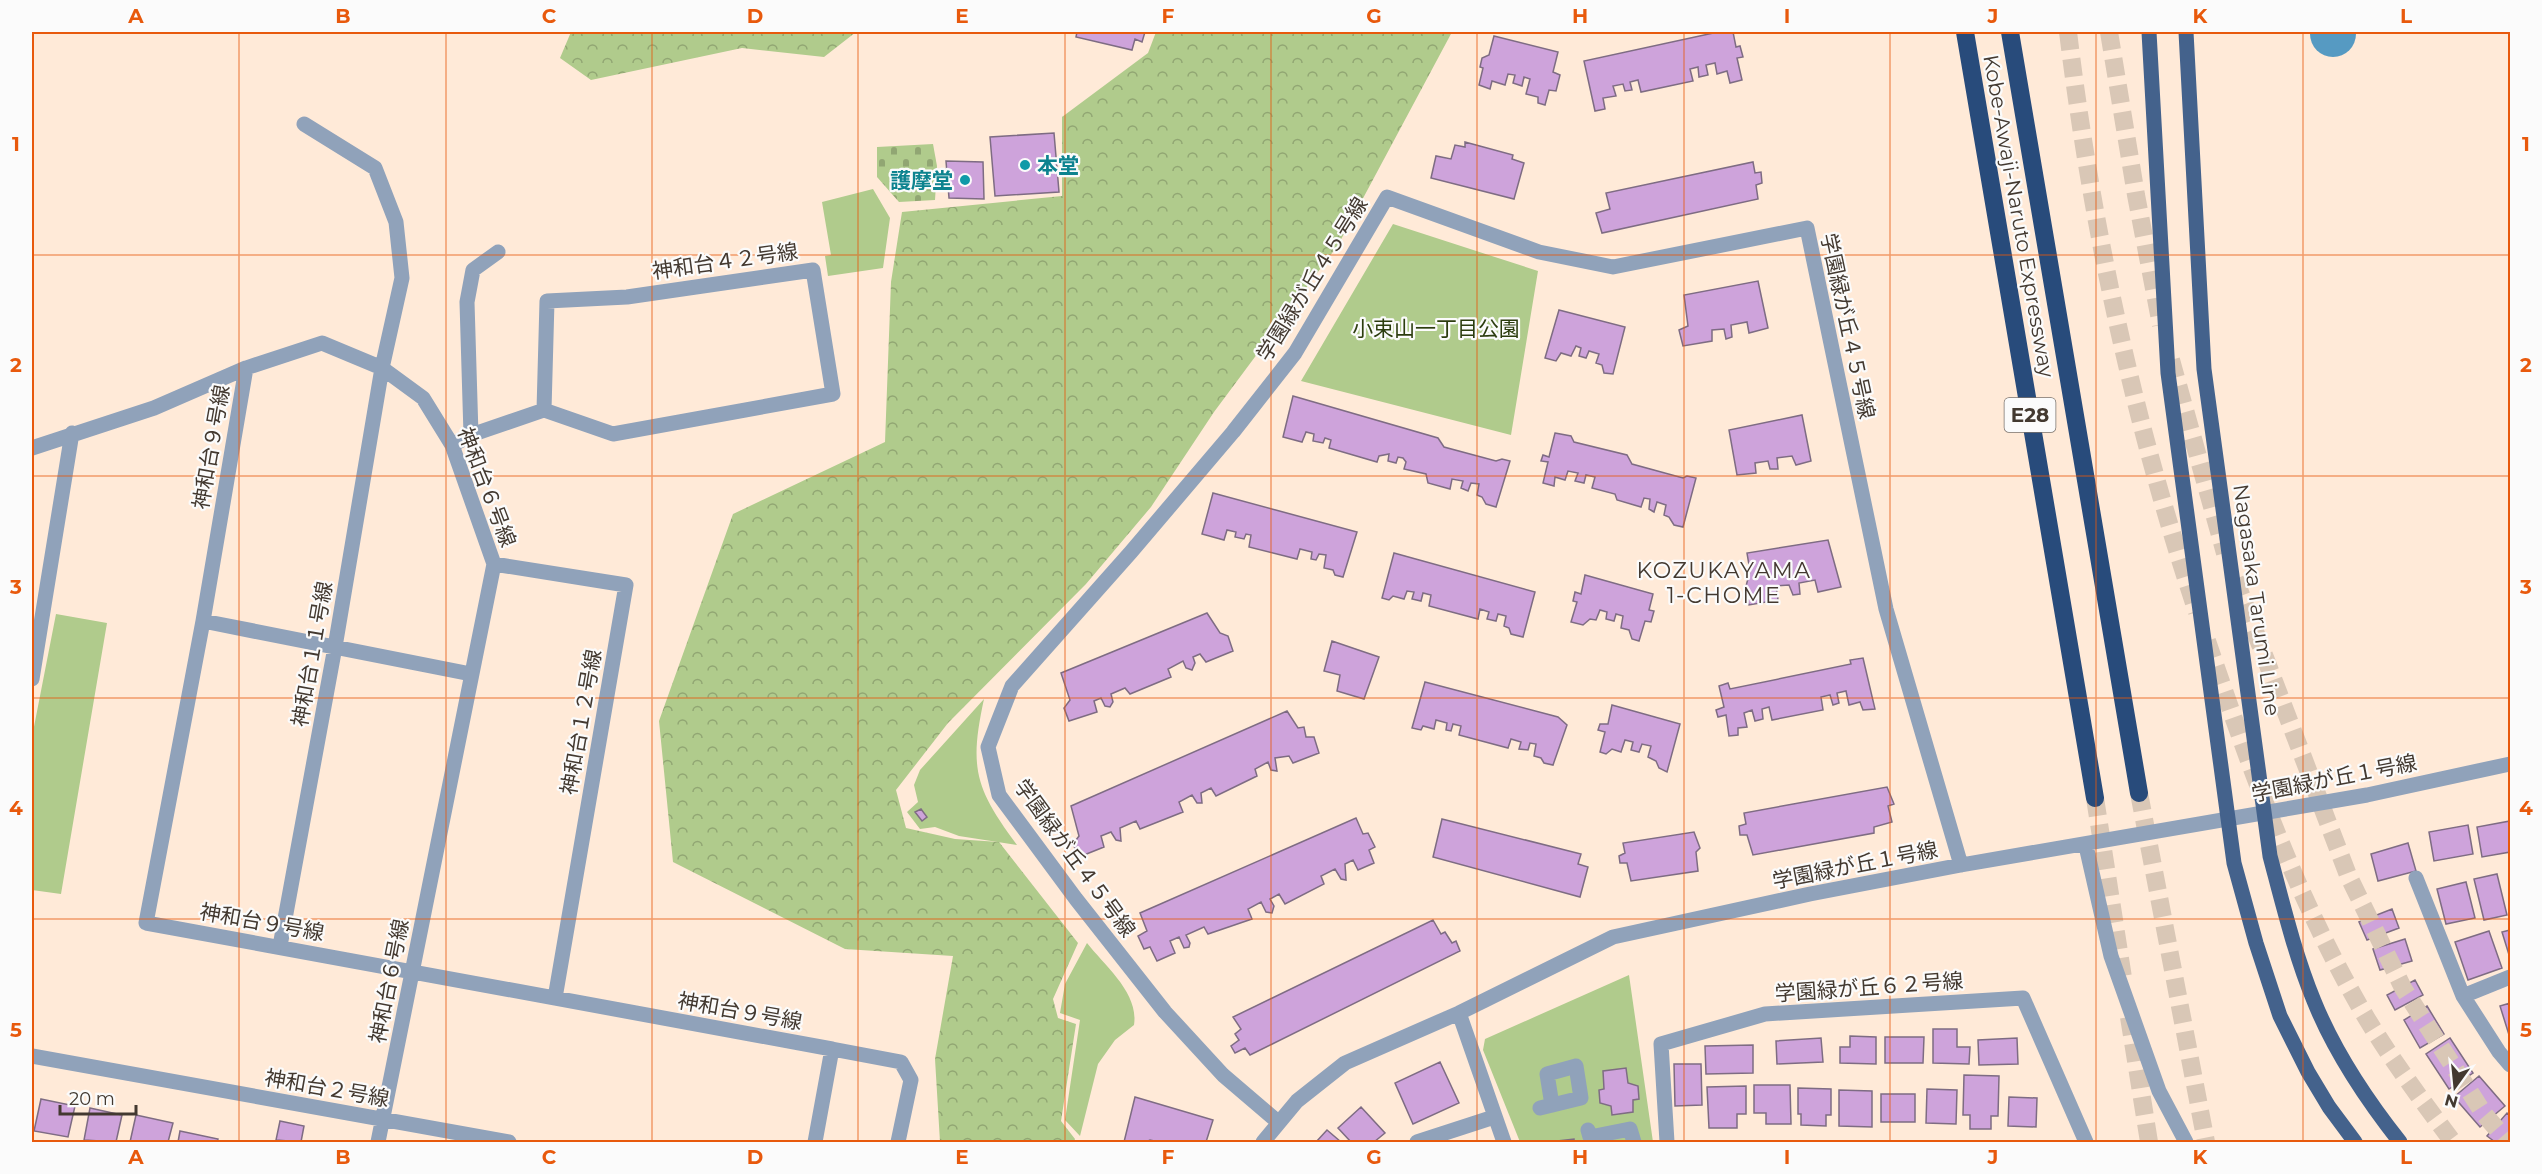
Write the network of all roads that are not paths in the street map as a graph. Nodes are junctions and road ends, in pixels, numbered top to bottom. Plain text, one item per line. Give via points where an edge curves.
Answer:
1 (1965, 32) edge
2 (2010, 32) edge
3 (2149, 32) edge
4 (2186, 32) edge
5 (304, 124) dead end
6 (498, 252) dead end
7 (246, 368) junction
8 (382, 368) junction
9 (544, 411) junction
10 (72, 433) junction
11 (471, 435) junction
12 (452, 445) junction
13 (32, 448) edge
14 (494, 564) junction
15 (47, 594) junction
16 (32, 598) edge
17 (203, 621) junction
18 (335, 647) junction
19 (471, 674) junction
20 (32, 679) edge
21 (2511, 764) edge
22 (2139, 793) tunnel mouth
23 (2095, 798) tunnel mouth
24 (2086, 846) junction
25 (1960, 866) junction
26 (2416, 878) dead end
27 (280, 946) junction
28 (413, 970) junction
29 (2511, 977) edge
30 (2463, 996) junction
31 (555, 998) junction
32 (1459, 1013) junction
33 (832, 1049) junction
34 (32, 1056) edge
35 (2511, 1065) edge
36 (1546, 1106) joint
37 (1494, 1117) junction
38 (383, 1119) junction
39 (1278, 1122) junction
40 (1588, 1130) dead end
41 (1634, 1133) edge
42 (378, 1143) edge
43 (509, 1143) edge
44 (814, 1143) edge
45 (898, 1143) edge
46 (1263, 1143) edge
47 (1417, 1143) edge
48 (1504, 1143) edge
49 (1667, 1143) edge
50 (2086, 1143) edge
51 (2186, 1143) edge
52 (2355, 1143) edge
53 (2400, 1143) edge

1 - 23 highway, Kobe-Awaji-Naruto Expressway / E28
2 - 22 highway, Kobe-Awaji-Naruto Expressway / E28
3 - 52 main road via 2168,373 2234,863 2280,1016 2308,1072
4 - 53 main road, Nagasaka Tarumi Line via 2204,369 2270,856 2314,1002 2359,1087
5 - 8 street, 神和台１１号線 via 375,168 396,222 402,278
6 - 11 street via 473,270 467,302
7 - 8 street, 神和台６号線 via 322,343
7 - 10 street, 神和台６号線 via 154,408
7 - 17 street, 神和台９号線
8 - 12 street, 神和台６号線 via 423,398
8 - 18 street, 神和台１１号線
9 - 9 street, 神和台４２号線 via 547,301 627,297 813,270 833,394 613,434
9 - 11 street
10 - 13 street, 神和台６号線
10 - 15 street
11 - 12 street
12 - 14 street, 神和台６号線
14 - 19 street, 神和台６号線
14 - 31 street, 神和台１２号線 via 626,585
15 - 16 street
15 - 20 street
17 - 18 street
17 - 27 street, 神和台９号線 via 146,923
18 - 19 street
18 - 27 street, 神和台１１号線
19 - 28 street, 神和台６号線
21 - 24 street, 学園緑が丘１号線 via 2367,795
24 - 25 street, 学園緑が丘１号線
24 - 51 street via 2111,956 2159,1091
25 - 32 street, 学園緑が丘１号線 via 1613,937
25 - 39 street, 学園緑が丘４５号線 via 1886,609 1807,228 1613,267 1539,252 1387,197 1296,353 1153,526 1012,686 988,747 999,795 1076,899 1165,1012 1223,1075
26 - 30 street
27 - 28 street, 神和台９号線
28 - 31 street, 神和台９号線
28 - 38 street, 神和台６号線
29 - 30 street
30 - 35 street
31 - 33 street, 神和台９号線
32 - 37 street
32 - 39 street, 学園緑が丘１号線 via 1345,1064 1297,1101
33 - 44 street
33 - 45 street, 神和台９号線 via 900,1062 911,1080
34 - 38 street, 神和台２号線
36 - 36 street via 1546,1071 1581,1063 1583,1102
37 - 47 street
37 - 48 street
38 - 42 street, 神和台６号線
38 - 43 street, 神和台２号線
39 - 46 street, 学園緑が丘１号線
40 - 41 street via 1590,1137
49 - 50 street, 学園緑が丘６２号線 via 1661,1044 1765,1014 2023,998

